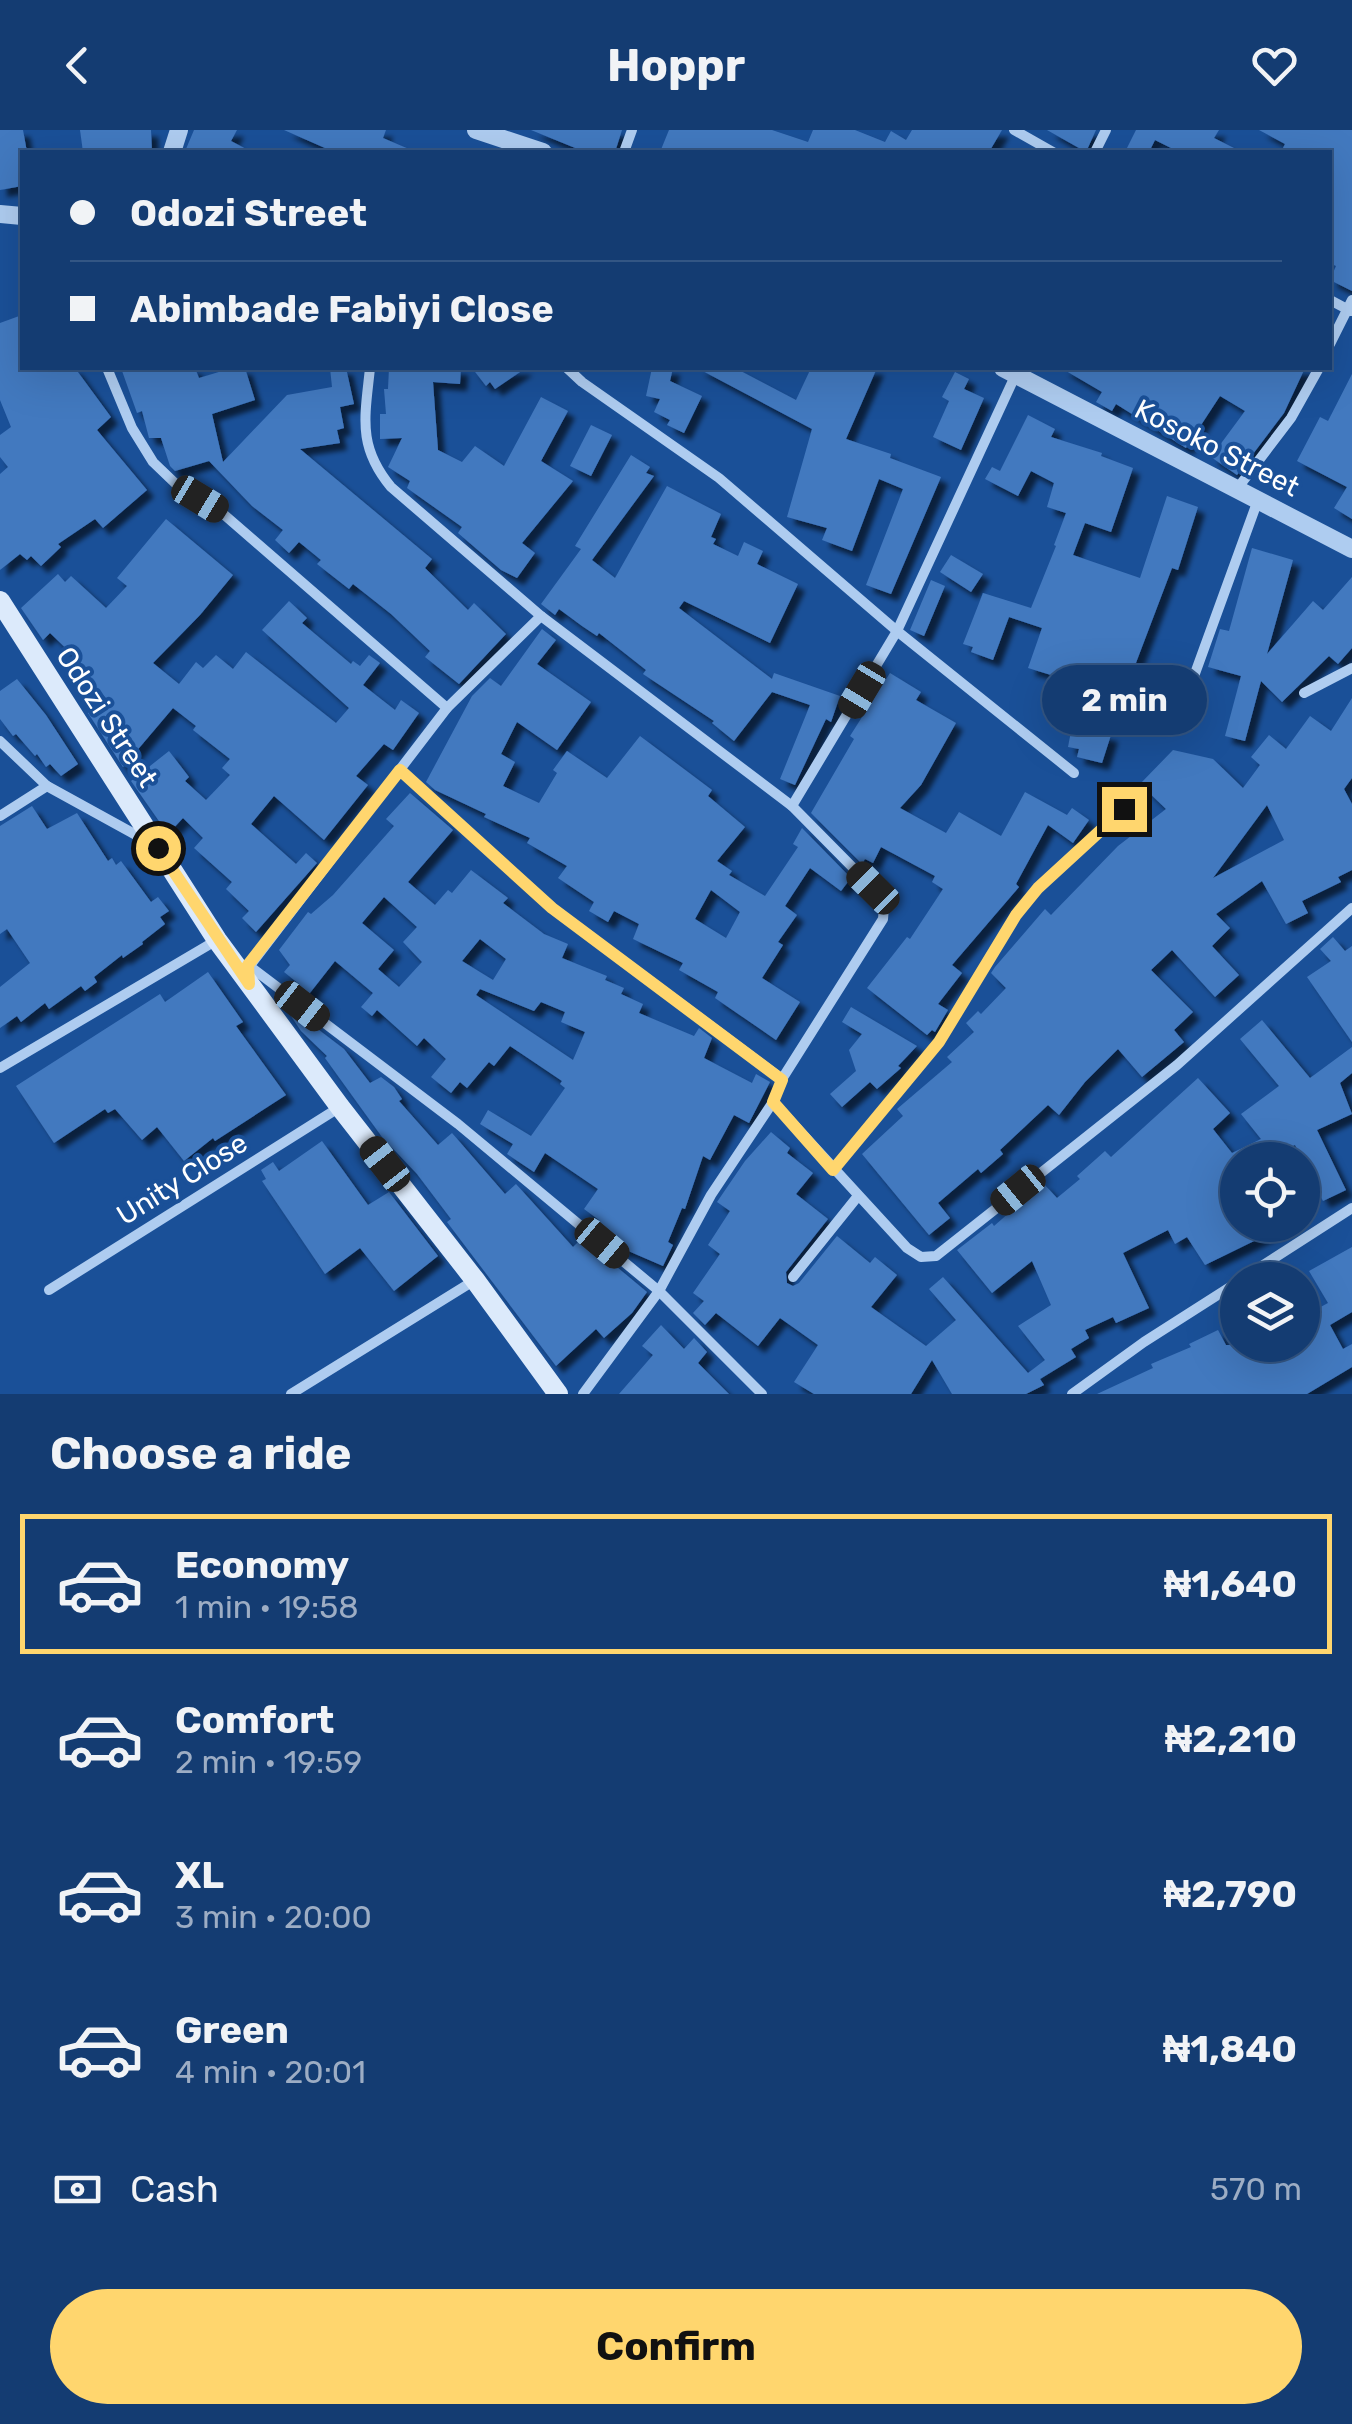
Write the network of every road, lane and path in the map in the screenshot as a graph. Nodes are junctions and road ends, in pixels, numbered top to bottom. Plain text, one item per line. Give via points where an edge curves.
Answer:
1 (476, 130) edge
2 (1014, 130) edge
3 (537, 150) edge
4 (1049, 150) edge
5 (1350, 307) edge
6 (1332, 340) edge
7 (108, 370) edge
8 (370, 370) edge
9 (569, 370) edge
10 (1318, 370) edge
11 (1010, 371) edge
12 (1237, 490) junction
13 (1258, 500) junction
14 (1352, 548) edge
15 (0, 601) edge
16 (541, 616) junction
17 (897, 632) junction
18 (1352, 668) edge
19 (1304, 693) dead end
20 (1185, 701) dead end
21 (447, 708) junction
22 (0, 742) edge
23 (400, 770) junction
24 (1074, 774) dead end
25 (48, 786) junction
26 (792, 806) junction
27 (1124, 809) dead end
28 (0, 816) edge
29 (158, 848) junction
30 (1352, 908) edge
31 (218, 940) junction
32 (249, 974) junction
33 (0, 1068) edge
34 (782, 1080) junction
35 (773, 1102) junction
36 (340, 1106) junction
37 (833, 1170) junction
38 (858, 1196) junction
39 (1352, 1208) edge
40 (1268, 1262) edge
41 (793, 1277) dead end
42 (476, 1280) junction
43 (49, 1290) dead end
44 (659, 1291) junction
45 (1220, 1293) edge
46 (291, 1394) edge
47 (558, 1394) edge
48 (583, 1394) edge
49 (762, 1394) edge
50 (1072, 1394) edge

1 - 3 street
2 - 4 street
5 - 6 street
7 - 21 street via 132,428 178,486 221,512
8 - 16 street via 364,434 378,470
9 - 17 street via 719,478
10 - 12 street
11 - 12 street, Kosoko Street
11 - 17 street
12 - 13 street, Kosoko Street
13 - 14 street, Kosoko Street
13 - 20 street
15 - 29 main road, Odozi Street
16 - 21 street
16 - 26 street
17 - 24 street
17 - 26 street
18 - 19 street
21 - 23 street
22 - 25 street
23 - 32 street
23 - 34 street via 552,908
25 - 28 street
25 - 29 street
26 - 34 street via 884,907 883,919
27 - 37 street via 1016,915 939,1042
29 - 31 main road, Odozi Street
30 - 38 street via 1177,1065 936,1256 921,1258 907,1248
31 - 32 main road, Odozi Street
31 - 33 street
32 - 36 main road, Odozi Street
32 - 44 street via 458,1124
34 - 35 street
35 - 37 street
35 - 44 street via 711,1195
36 - 42 main road, Odozi Street
36 - 43 street, Unity Close
37 - 38 street
38 - 41 street
39 - 40 street
42 - 46 street
42 - 47 main road, Odozi Street
44 - 48 street
44 - 49 street
45 - 50 street

